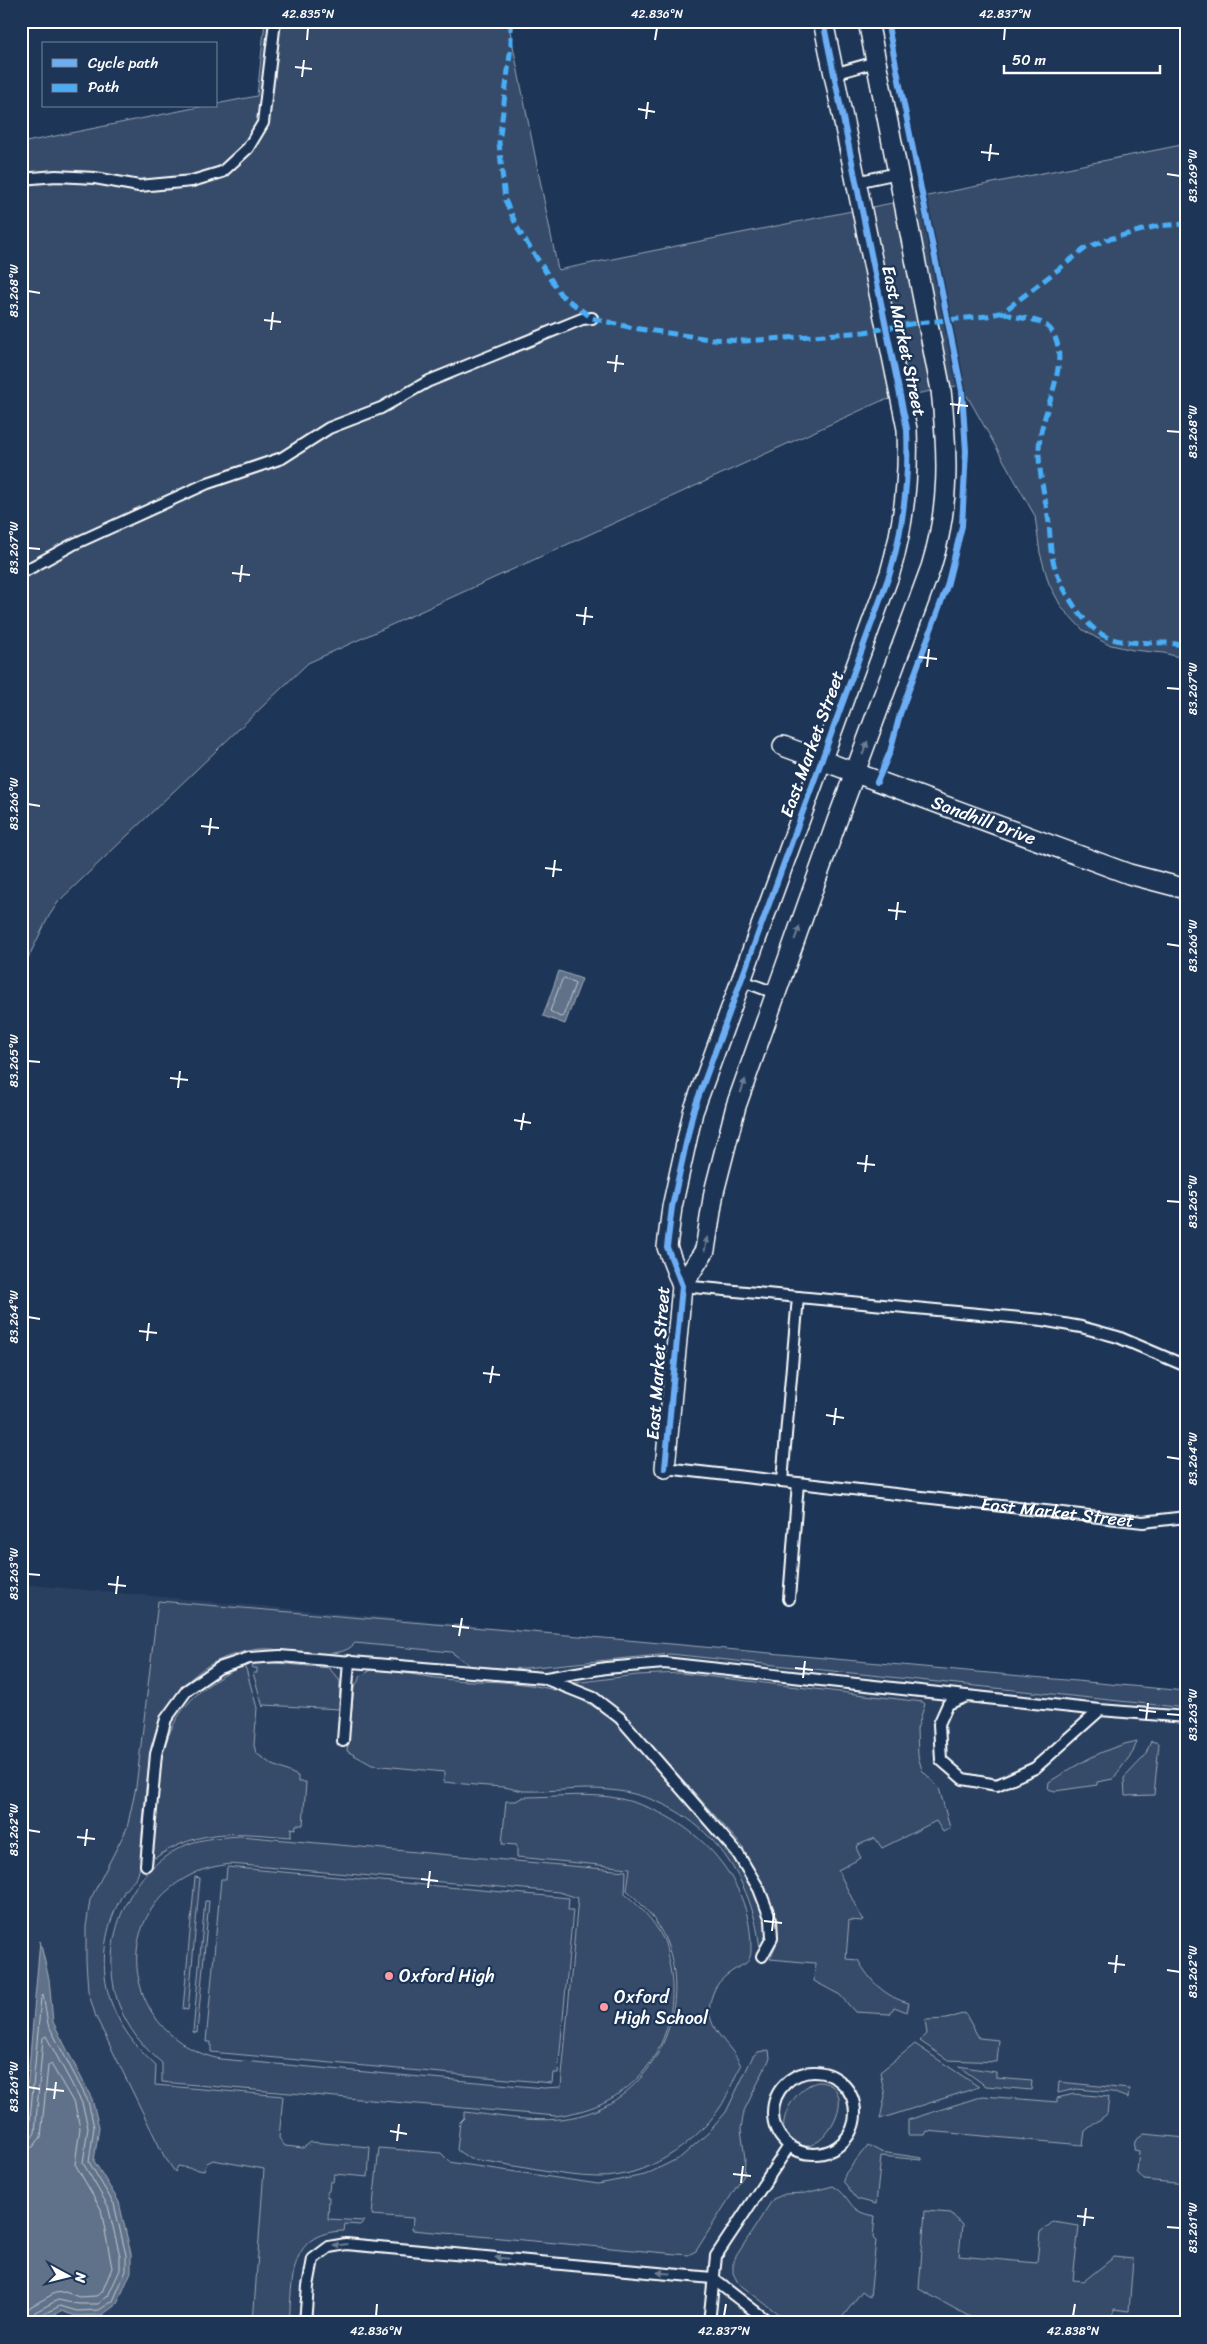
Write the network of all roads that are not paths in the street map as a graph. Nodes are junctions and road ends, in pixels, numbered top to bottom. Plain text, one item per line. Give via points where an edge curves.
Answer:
1 (274, 21) edge
2 (822, 21) edge
3 (868, 21) edge
4 (876, 62) junction
5 (834, 74) junction
6 (898, 173) junction
7 (21, 180) edge
8 (856, 182) junction
9 (592, 318) dead end
10 (21, 573) edge
11 (783, 746) dead end
12 (822, 760) junction
13 (856, 774) junction
14 (1186, 889) edge
15 (740, 980) junction
16 (775, 994) junction
17 (682, 1286) junction
18 (798, 1297) junction
19 (1186, 1366) edge
20 (665, 1468) joint
21 (782, 1481) junction
22 (798, 1483) junction
23 (1186, 1517) edge
24 (788, 1599) dead end
25 (348, 1661) junction
26 (544, 1678) junction
27 (967, 1696) junction
28 (1100, 1710) junction
29 (1186, 1717) edge
30 (343, 1741) dead end
31 (146, 1865) dead end
32 (762, 1956) dead end
33 (789, 2146) junction
34 (712, 2278) junction
35 (305, 2323) edge
36 (710, 2323) edge
37 (770, 2323) edge

1 - 7 lane via 263,123 248,148 222,172 192,181 139,186 95,178 56,176
2 - 5 street, East Market Street
3 - 4 street, East Market Street
4 - 5 lane
4 - 6 street, East Market Street
5 - 8 street, East Market Street
6 - 8 lane
13 -> 6 street, East Market Street via 940,540 947,482 947,441 941,390
8 - 12 street, East Market Street via 907,429 908,463 905,506 897,547
9 - 10 lane via 582,319 429,381 381,408 329,428 282,458 208,483 72,545
11 - 12 street, Sandhill Drive
12 - 13 street, Sandhill Drive
12 - 15 street, East Market Street
13 - 14 street, Sandhill Drive via 1129,874
16 -> 13 street, East Market Street
15 - 16 lane
15 - 17 street, East Market Street via 693,1112 672,1207 667,1247
17 -> 16 street, East Market Street via 705,1250 724,1148
17 - 18 lane, East Market Street
17 - 20 street, East Market Street
18 - 19 lane, East Market Street via 1081,1326 1118,1337
18 - 21 lane
20 - 21 lane, East Market Street
21 - 22 lane, East Market Street
22 - 23 lane, East Market Street via 1143,1522
22 - 24 lane
25 - 26 lane
25 - 30 lane
25 - 31 lane via 280,1656 249,1658 219,1668 187,1690 166,1720 156,1754
26 - 27 lane via 664,1663
26 - 32 lane via 594,1698 620,1718 738,1854 760,1889 771,1920 772,1938
27 - 28 lane
27 - 28 lane via 948,1704 939,1724 940,1760 963,1779 998,1785 1035,1768
28 - 29 lane
33 - 33 lane via 814,2155 833,2149 848,2136 854,2124 854,2105 845,2087 835,2078 822,2073 796,2077 777,2096 774,2124
33 - 34 lane via 716,2256
34 -> 35 lane via 337,2244 314,2259
34 - 36 lane
34 - 37 lane

